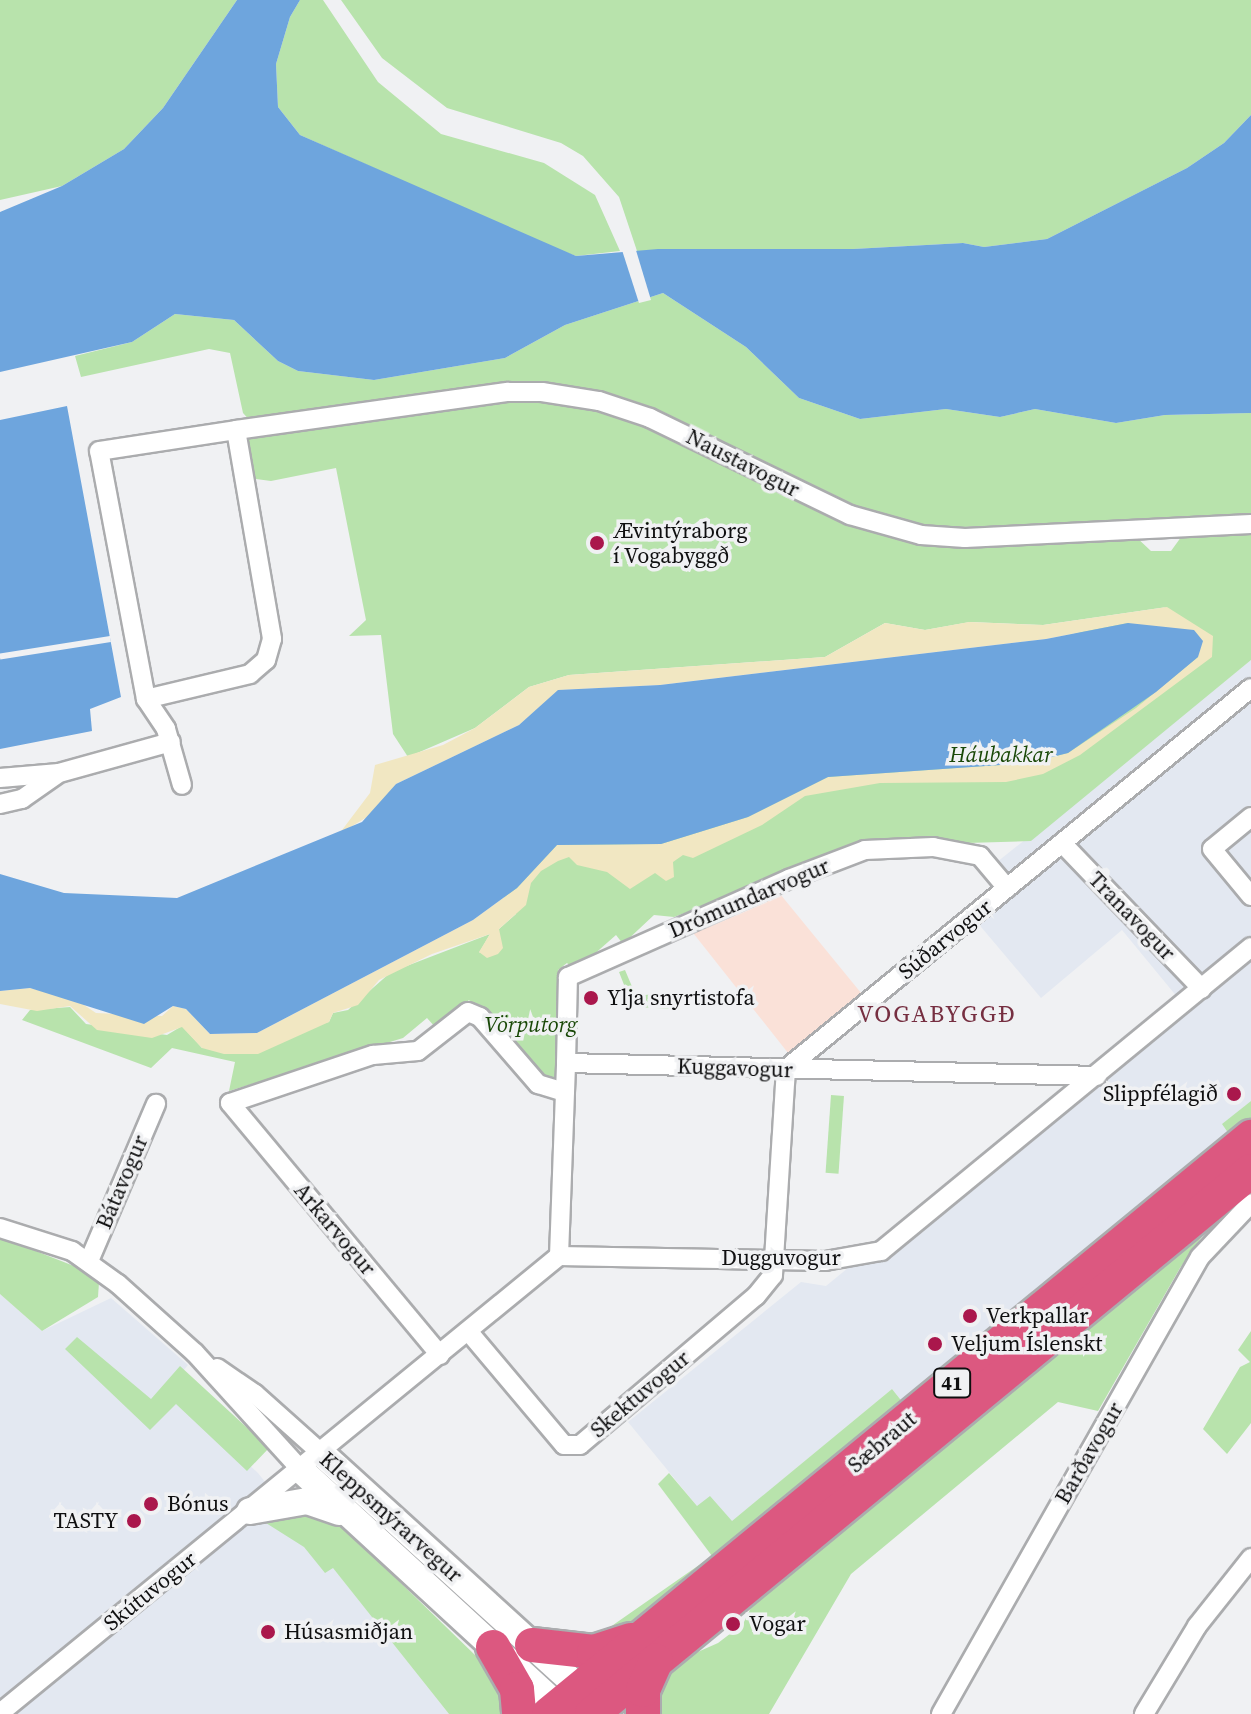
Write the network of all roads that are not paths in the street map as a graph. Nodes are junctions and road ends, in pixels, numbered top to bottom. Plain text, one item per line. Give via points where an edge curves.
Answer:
1 (236, 430) junction
2 (1251, 524) edge
3 (1251, 688) edge
4 (146, 699) junction
5 (171, 742) junction
6 (59, 773) junction
7 (0, 778) edge
8 (182, 785) dead end
9 (0, 804) edge
10 (1251, 817) edge
11 (1062, 843) junction
12 (1007, 888) junction
13 (1251, 896) edge
14 (1251, 947) edge
15 (1202, 989) junction
16 (566, 1063) junction
17 (786, 1069) junction
18 (1097, 1076) junction
19 (565, 1092) junction
20 (156, 1104) dead end
21 (1251, 1137) edge
22 (1251, 1171) edge
23 (1251, 1203) edge
24 (0, 1228) edge
25 (559, 1256) junction
26 (778, 1258) junction
27 (89, 1261) junction
28 (468, 1331) junction
29 (195, 1353) junction
30 (440, 1355) junction
31 (311, 1462) junction
32 (250, 1511) junction
33 (365, 1529) junction
34 (1251, 1558) edge
35 (532, 1645) junction
36 (655, 1645) junction
37 (493, 1647) junction
38 (579, 1708) edge
39 (0, 1713) edge
40 (519, 1714) edge
41 (643, 1714) edge
42 (941, 1714) edge
43 (1144, 1714) edge

1 - 2 street, Naustavogur via 508,392 556,393 650,418 850,515 921,535 965,538
1 - 4 street via 272,639 266,660 250,674
1 - 4 street, Naustavogur via 99,451
3 - 11 street, Súðarvogur
4 - 5 street
5 - 6 street
5 - 8 street
6 - 7 street
6 - 9 street via 22,799
10 - 13 street via 1212,849
11 - 12 street, Súðarvogur
11 - 15 street, Tranavogur
12 - 16 street, Drómundarvogur via 980,856 933,847 865,850 789,879 568,977
12 - 17 street, Súðarvogur
14 - 15 street, Dugguvogur
15 - 18 street, Dugguvogur
16 - 17 street, Kuggavogur
16 - 19 street
17 - 18 street, Kuggavogur
17 - 26 street
18 - 26 street, Dugguvogur via 881,1251 825,1261
19 - 25 street
19 - 30 street, Arkarvogur via 538,1084 480,1017 468,1012 418,1051 373,1055 230,1103
20 - 27 street, Bátavogur
21 - 36 highway, Sæbraut / 41
22 - 36 highway, Sæbraut / 41
23 - 42 street, Barðavogur via 1200,1257
24 - 27 street, Kleppsmýrarvegur via 54,1243
25 - 26 street, Dugguvogur
25 - 28 street
26 - 28 street, Skektuvogur via 773,1275 756,1296 572,1448
27 - 29 street, Kleppsmýrarvegur
28 - 30 street
29 - 31 street, Kleppsmýrarvegur
29 - 31 street, Kleppsmýrarvegur via 255,1394
30 - 31 street
31 - 32 street, Skútuvogur
31 - 33 street, Kleppsmýrarvegur
31 - 35 street, Kleppsmýrarvegur
32 - 33 street via 307,1501 332,1508
32 - 39 street, Skútuvogur
33 - 37 street, Kleppsmýrarvegur
34 - 43 street via 1197,1626
35 - 36 highway via 594,1652
35 - 38 street, Kleppsmýrarvegur
36 - 38 highway, Sæbraut / 41
36 - 41 highway via 643,1690
37 - 38 street, Kleppsmýrarvegur
37 - 40 highway via 517,1689

